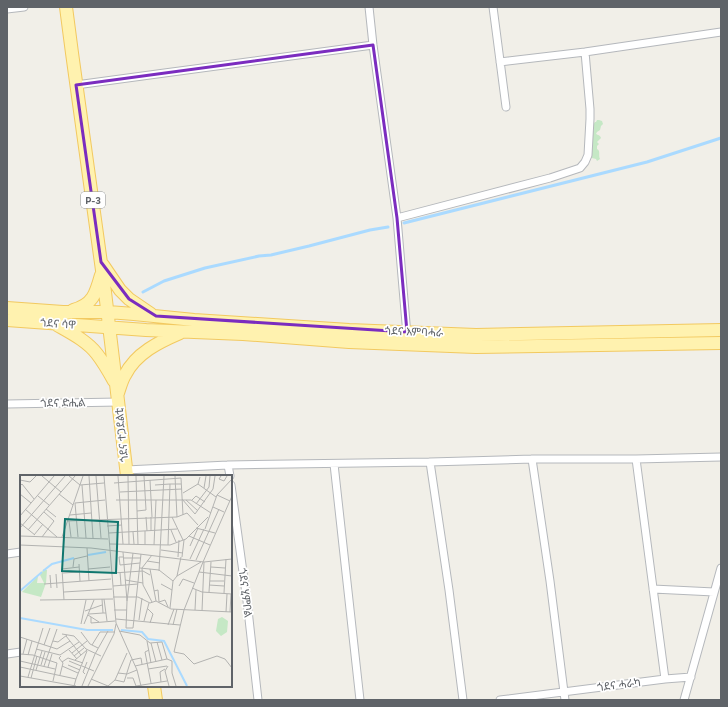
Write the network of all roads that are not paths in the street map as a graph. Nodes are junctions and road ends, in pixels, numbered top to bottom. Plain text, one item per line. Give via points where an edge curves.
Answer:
1 (24, 7) edge
2 (66, 7) edge
3 (369, 7) edge
4 (493, 7) edge
5 (7, 9) edge
6 (721, 32) edge
7 (373, 44) junction
8 (585, 52) junction
9 (500, 62) junction
10 (76, 85) junction
11 (506, 107) dead end
12 (397, 218) junction
13 (102, 265) junction
14 (7, 308) edge
15 (63, 312) junction
16 (108, 312) junction
17 (156, 316) junction
18 (7, 320) edge
19 (54, 324) junction
20 (110, 328) junction
21 (721, 330) edge
22 (183, 331) junction
23 (407, 332) junction
24 (721, 342) edge
25 (409, 345) junction
26 (118, 394) junction
27 (7, 404) edge
28 (721, 457) edge
29 (532, 459) junction
30 (636, 459) junction
31 (430, 462) junction
32 (334, 464) junction
33 (228, 465) junction
34 (127, 473) edge
35 (230, 475) edge
36 (232, 492) edge
37 (20, 552) edge
38 (7, 554) edge
39 (721, 568) edge
40 (653, 589) junction
41 (714, 592) junction
42 (20, 652) edge
43 (7, 654) edge
44 (691, 677) junction
45 (665, 679) junction
46 (154, 687) edge
47 (564, 696) edge
48 (156, 700) edge
49 (258, 700) edge
50 (360, 700) edge
51 (462, 700) edge
52 (500, 700) edge
53 (684, 700) edge

1 - 5 street
2 - 10 main road, P-3
3 - 7 street
4 - 9 street
6 - 8 street
7 - 10 street
7 - 12 street
8 - 9 street
8 - 12 street via 590,120 588,155 580,168
9 - 11 street
10 - 13 main road, P-3
12 - 23 street
13 - 15 main road via 94,296 81,308
13 - 16 main road, P-3
13 - 17 main road via 129,299
14 - 15 main road, ጎደና ሳዋ
15 - 16 main road, ጎደና ሳዋ
16 - 17 main road, ጎደና እምባሓራ
16 - 20 main road, P-3
17 - 23 main road, ጎደና እምባሓራ
18 - 19 main road, ጎደና ሳዋ
19 - 20 main road, ጎደና ሳዋ
19 - 26 main road via 96,353 105,365
20 - 22 main road, ጎደና እምባሓራ
20 - 26 main road, P-3
21 - 23 main road, ጎደና እምባሓራ via 476,335
22 - 25 main road, ጎደና እምባሓራ
22 - 26 main road via 157,343 139,357 125,375
23 - 25 street
24 - 25 main road, ጎደና እምባሓራ via 476,347
26 - 27 street, ጎደና ድሒል
26 - 34 main road, ጎደና ተጋደልቲ / P-3
28 - 30 street
29 - 30 street
29 - 31 street
29 - 47 street
30 - 40 street
31 - 32 street
31 - 51 street
32 - 33 street
32 - 50 street
33 - 34 street
33 - 35 street
36 - 49 street, ጎደና ሂምቦል
37 - 38 street
39 - 41 street
40 - 41 street
40 - 45 street
41 - 44 street
42 - 43 street
44 - 45 street, ጎደና ሓራካ
44 - 53 street
45 - 47 street, ጎደና ሓራካ
46 - 48 main road
47 - 52 street, ጎደና ሓራካ

